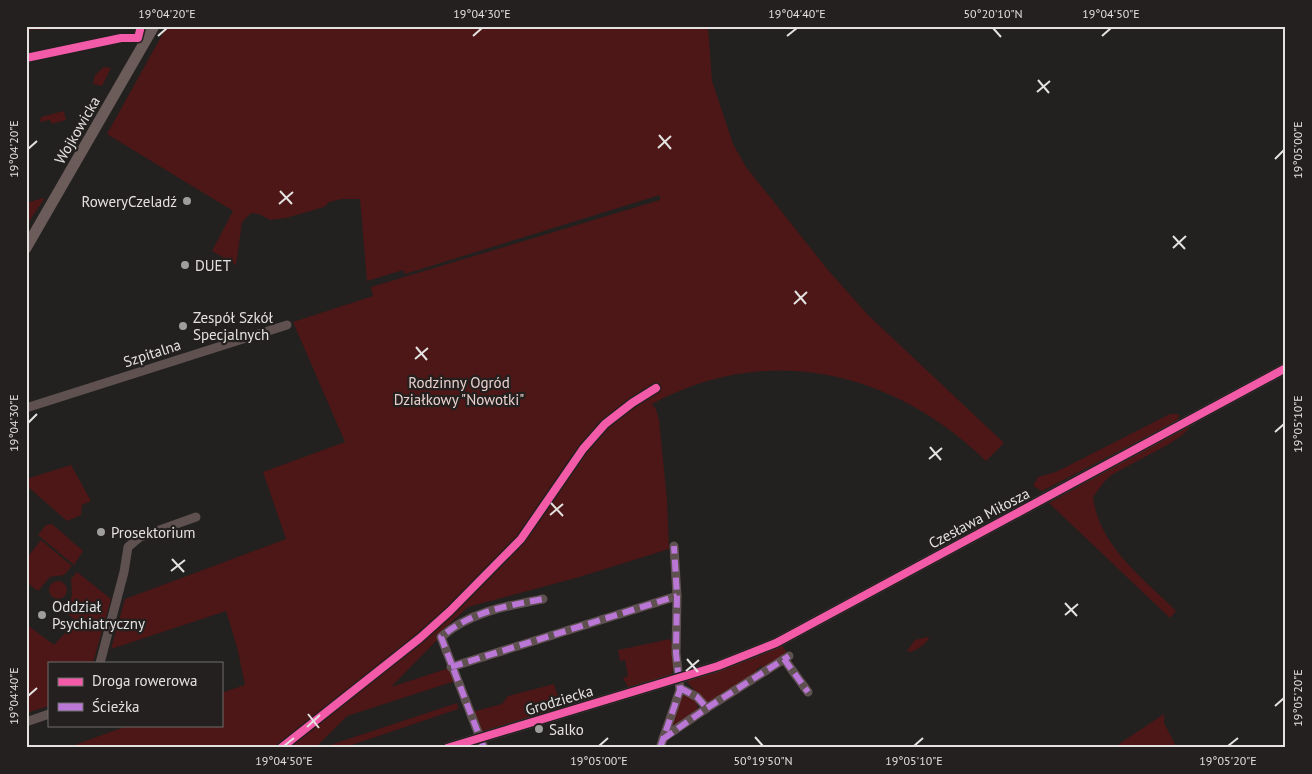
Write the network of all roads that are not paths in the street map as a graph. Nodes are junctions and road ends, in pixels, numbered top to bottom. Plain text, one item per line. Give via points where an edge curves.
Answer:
1 (154, 26) edge
2 (26, 248) edge
3 (287, 325) dead end
4 (1286, 368) edge
5 (26, 408) edge
6 (196, 517) dead end
7 (674, 546) dead end
8 (677, 596) junction
9 (543, 599) dead end
10 (100, 662) edge
11 (451, 667) junction
12 (679, 683) junction
13 (808, 692) dead end
14 (707, 708) junction
15 (48, 714) edge
16 (26, 722) edge
17 (482, 743) edge
18 (662, 743) edge
19 (447, 748) edge

1 - 2 street, Wojkowicka
3 - 5 street, Szpitalna
4 - 12 street, Czesława Miłosza via 795,633
6 - 10 street via 140,536 128,547
7 - 8 street
8 - 11 street
8 - 12 street
9 - 11 street via 507,606 455,625 441,637
11 - 17 street
12 - 14 street
12 - 17 street, Grodziecka
12 - 18 street
13 - 14 street via 787,657
14 - 18 street
15 - 16 street
17 - 19 street, Grodziecka

